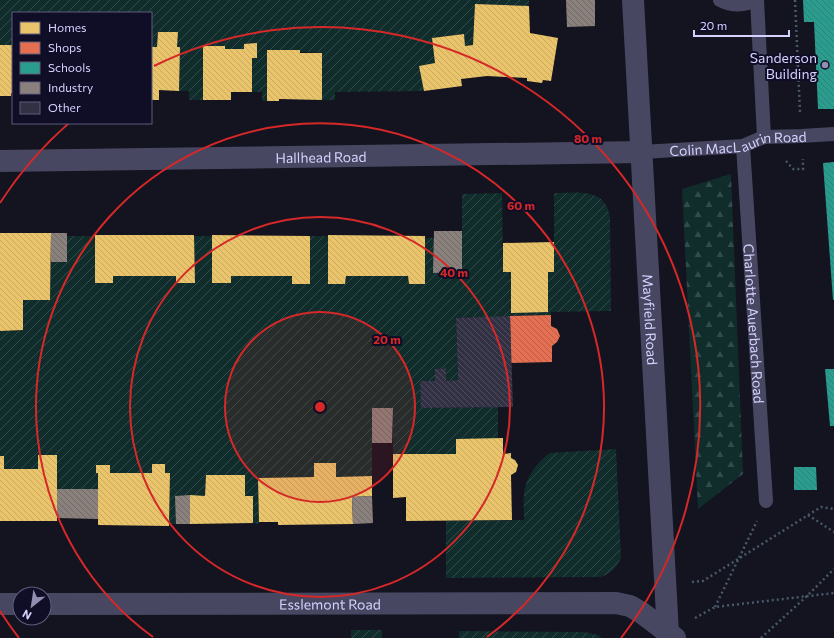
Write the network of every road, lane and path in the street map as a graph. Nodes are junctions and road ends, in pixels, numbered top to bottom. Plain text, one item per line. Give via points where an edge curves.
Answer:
1 (633, 0) edge
2 (720, 0) edge
3 (757, 0) edge
4 (795, 0) edge
5 (834, 134) edge
6 (801, 136) junction
7 (764, 137) junction
8 (743, 146) junction
9 (642, 152) junction
10 (0, 161) edge
11 (793, 169) dead end
12 (804, 169) dead end
13 (766, 502) joint
14 (834, 509) edge
15 (808, 515) junction
16 (834, 532) edge
17 (739, 559) junction
18 (834, 569) edge
19 (704, 581) dead end
20 (834, 593) edge
21 (807, 596) junction
22 (616, 603) junction
23 (666, 603) junction
24 (0, 604) edge
25 (12, 604) edge
26 (52, 604) edge
27 (670, 636) edge
28 (761, 638) edge

1 - 9 street, Mayfield Road
2 - 3 lane via 736,5
3 - 7 lane
4 - 6 path
5 - 6 lane, Colin MacLaurin Road
6 - 7 lane, Colin MacLaurin Road
7 - 8 lane, Colin MacLaurin Road
8 - 9 lane, Colin MacLaurin Road
8 - 13 lane, Charlotte Auerbach Road
9 - 10 street, Hallhead Road
9 - 23 street, Mayfield Road
11 - 12 path
13 - 17 path
14 - 15 path via 821,507
15 - 16 path
15 - 17 path
17 - 19 path
17 - 21 path via 715,607
18 - 21 path
20 - 21 path
21 - 28 path
22 - 23 street, Esslemont Road
22 - 26 street, Esslemont Road
22 - 27 street, Esslemont Road via 630,606 642,613
23 - 27 street, Mayfield Road
24 - 25 street

